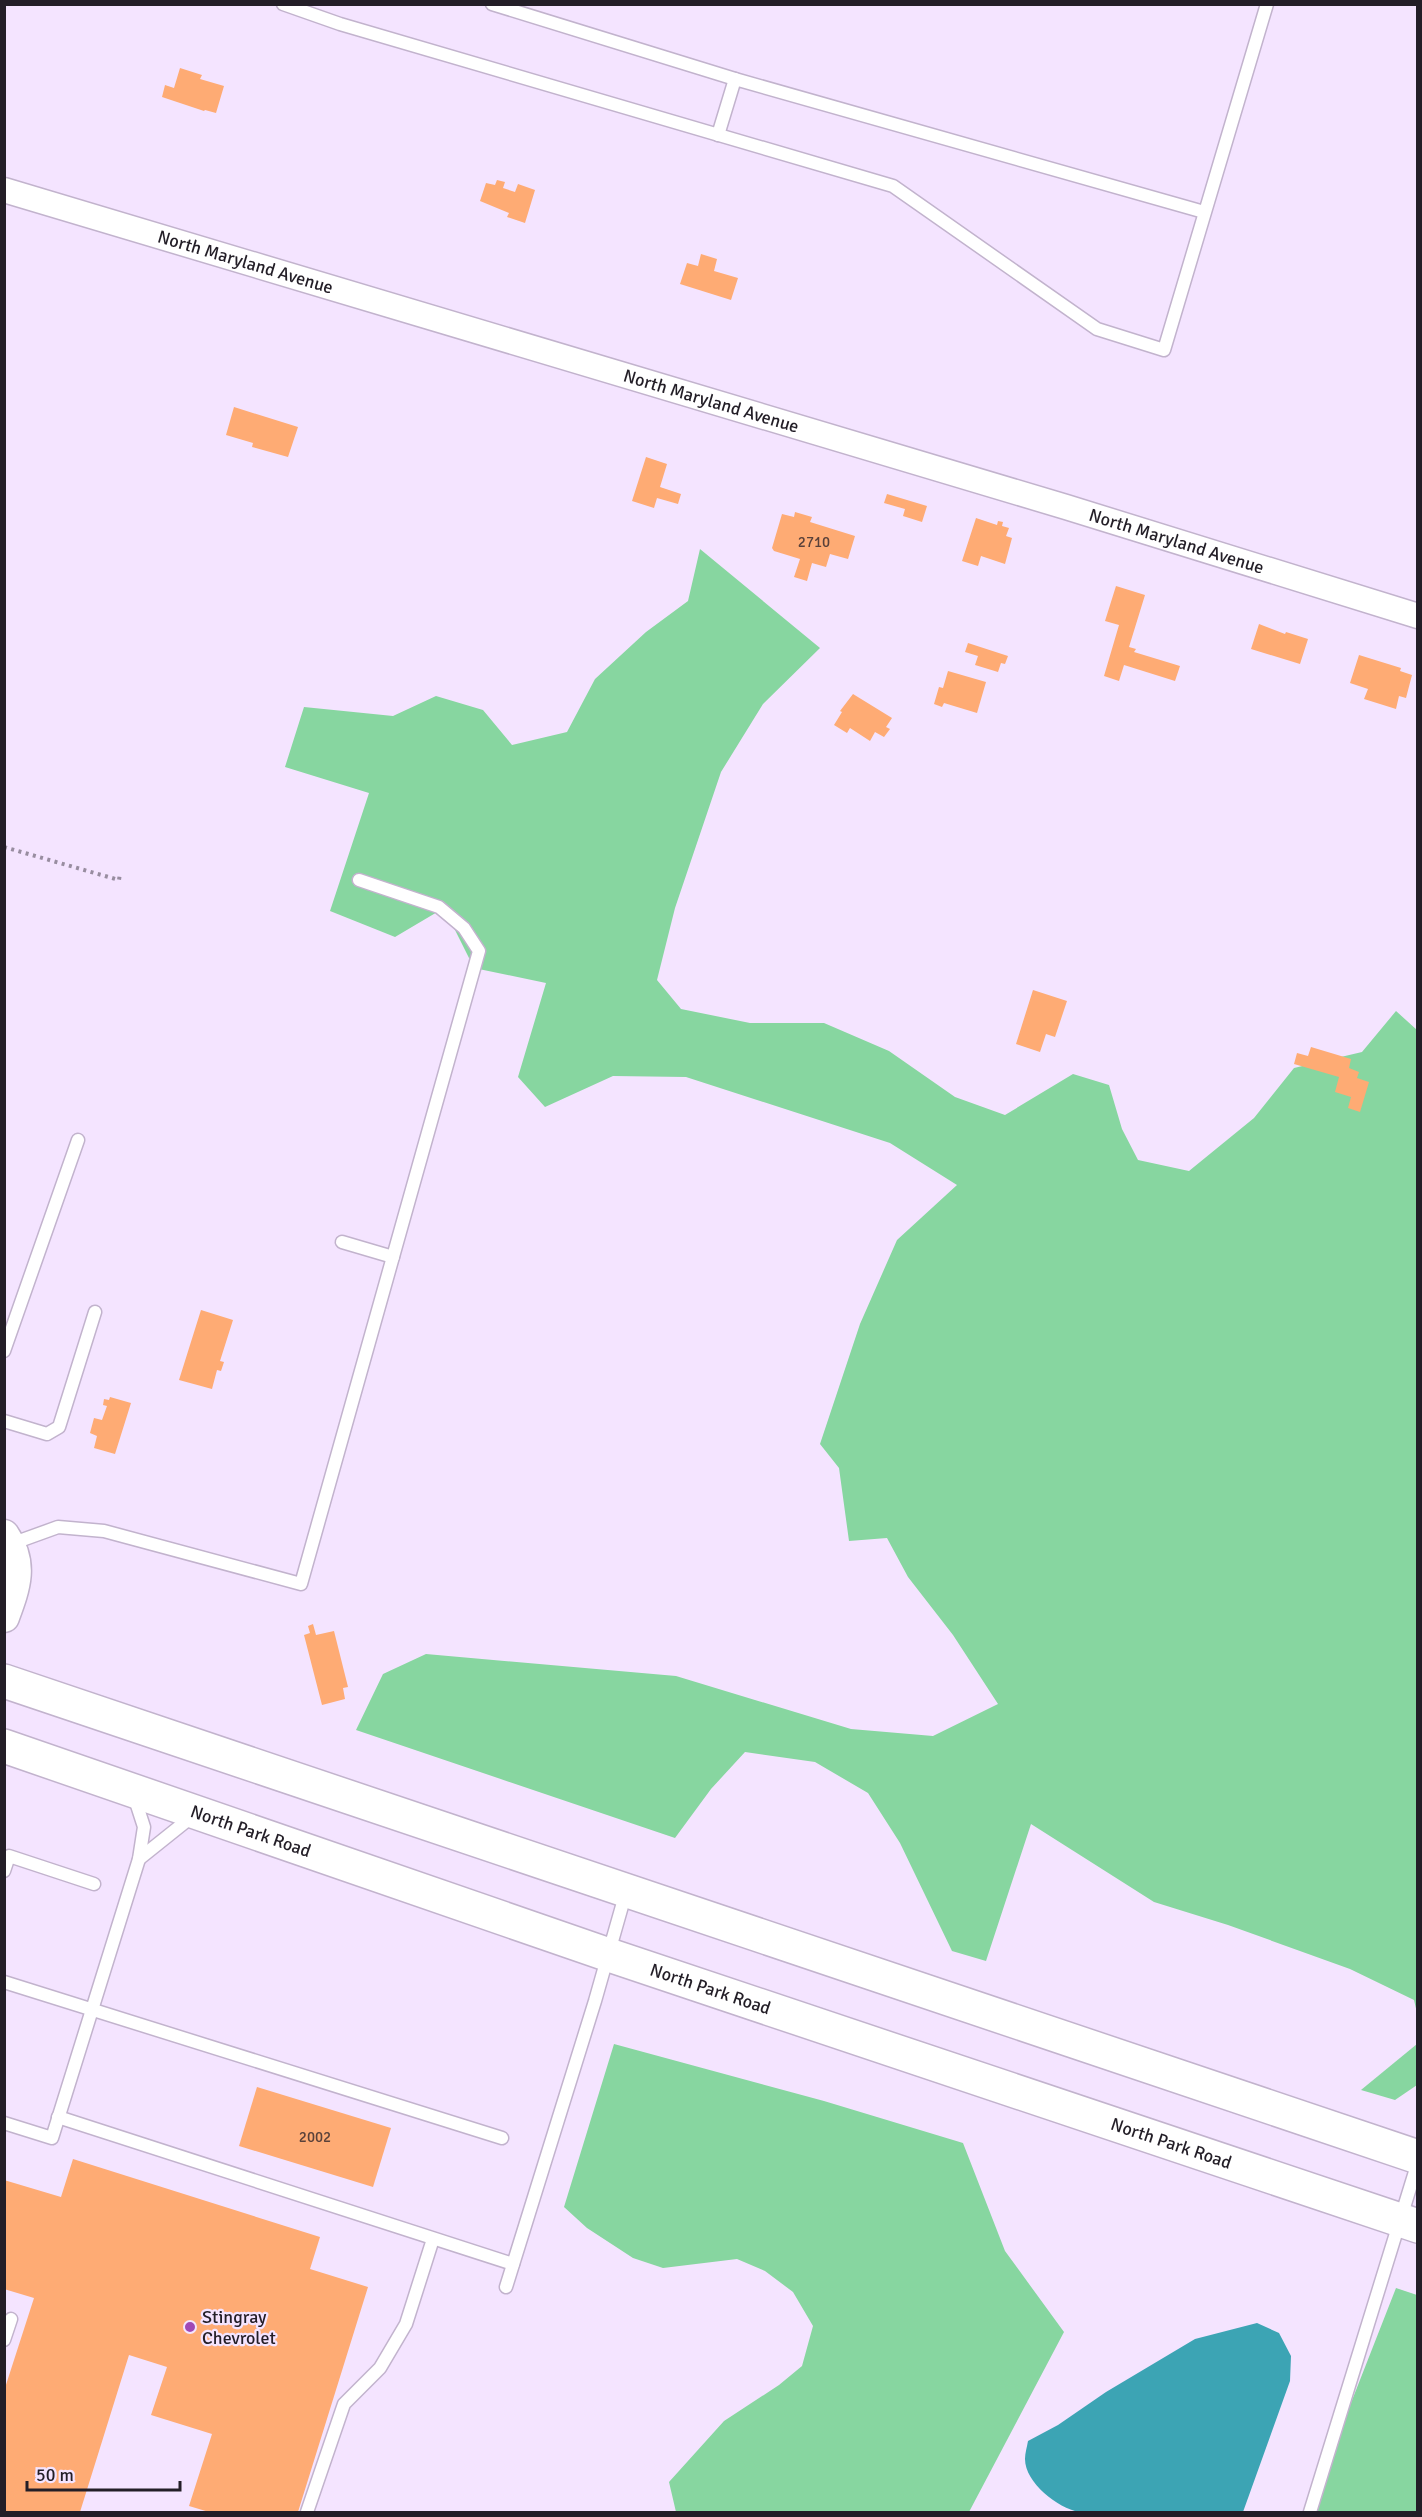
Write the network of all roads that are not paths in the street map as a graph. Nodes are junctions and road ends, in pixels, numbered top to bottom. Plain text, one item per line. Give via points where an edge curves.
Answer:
1 (283, 4) edge
2 (492, 4) edge
3 (1267, 4) edge
4 (735, 79) junction
5 (718, 135) junction
6 (4, 190) edge
7 (1204, 212) junction
8 (1418, 616) edge
9 (359, 880) dead end
10 (78, 1140) dead end
11 (342, 1242) dead end
12 (393, 1257) junction
13 (95, 1312) dead end
14 (4, 1351) edge
15 (4, 1421) edge
16 (8, 1539) edge
17 (4, 1617) edge
18 (4, 1681) edge
19 (4, 1746) edge
20 (132, 1790) junction
21 (197, 1812) junction
22 (139, 1859) junction
23 (4, 1871) edge
24 (94, 1884) dead end
25 (627, 1891) junction
26 (609, 1955) junction
27 (4, 1982) edge
28 (92, 2011) junction
29 (58, 2118) junction
30 (4, 2123) edge
31 (502, 2138) dead end
32 (1418, 2157) edge
33 (1418, 2162) edge
34 (1409, 2223) edge
35 (433, 2239) junction
36 (513, 2264) junction
37 (506, 2287) dead end
38 (11, 2319) dead end
39 (4, 2340) edge
40 (307, 2512) edge
41 (1310, 2512) edge

1 - 5 lane
2 - 4 lane
3 - 7 lane
4 - 5 lane
4 - 7 lane
5 - 7 lane via 892,186 1097,329 1164,351
6 - 8 street, North Maryland Avenue
9 - 12 lane via 440,907 464,928 479,951
10 - 14 lane
11 - 12 lane
12 - 16 lane via 301,1584 104,1531 58,1527
13 - 15 lane via 58,1427 47,1434
16 - 17 street via 17,1568
18 - 25 main road
19 - 20 main road, North Park Road
20 - 21 main road, North Park Road
20 - 22 lane via 144,1827
21 - 22 lane
21 - 26 main road, North Park Road
22 - 28 lane
23 - 24 lane via 9,1856
25 - 26 lane
25 - 32 main road
26 - 34 main road, North Park Road
26 - 36 lane
27 - 28 lane
28 - 29 lane
28 - 31 lane
29 - 30 lane via 52,2138
29 - 35 lane
33 - 34 lane
34 - 41 lane
35 - 36 lane
35 - 40 lane via 406,2324 380,2368 344,2404
36 - 37 lane
38 - 39 lane

